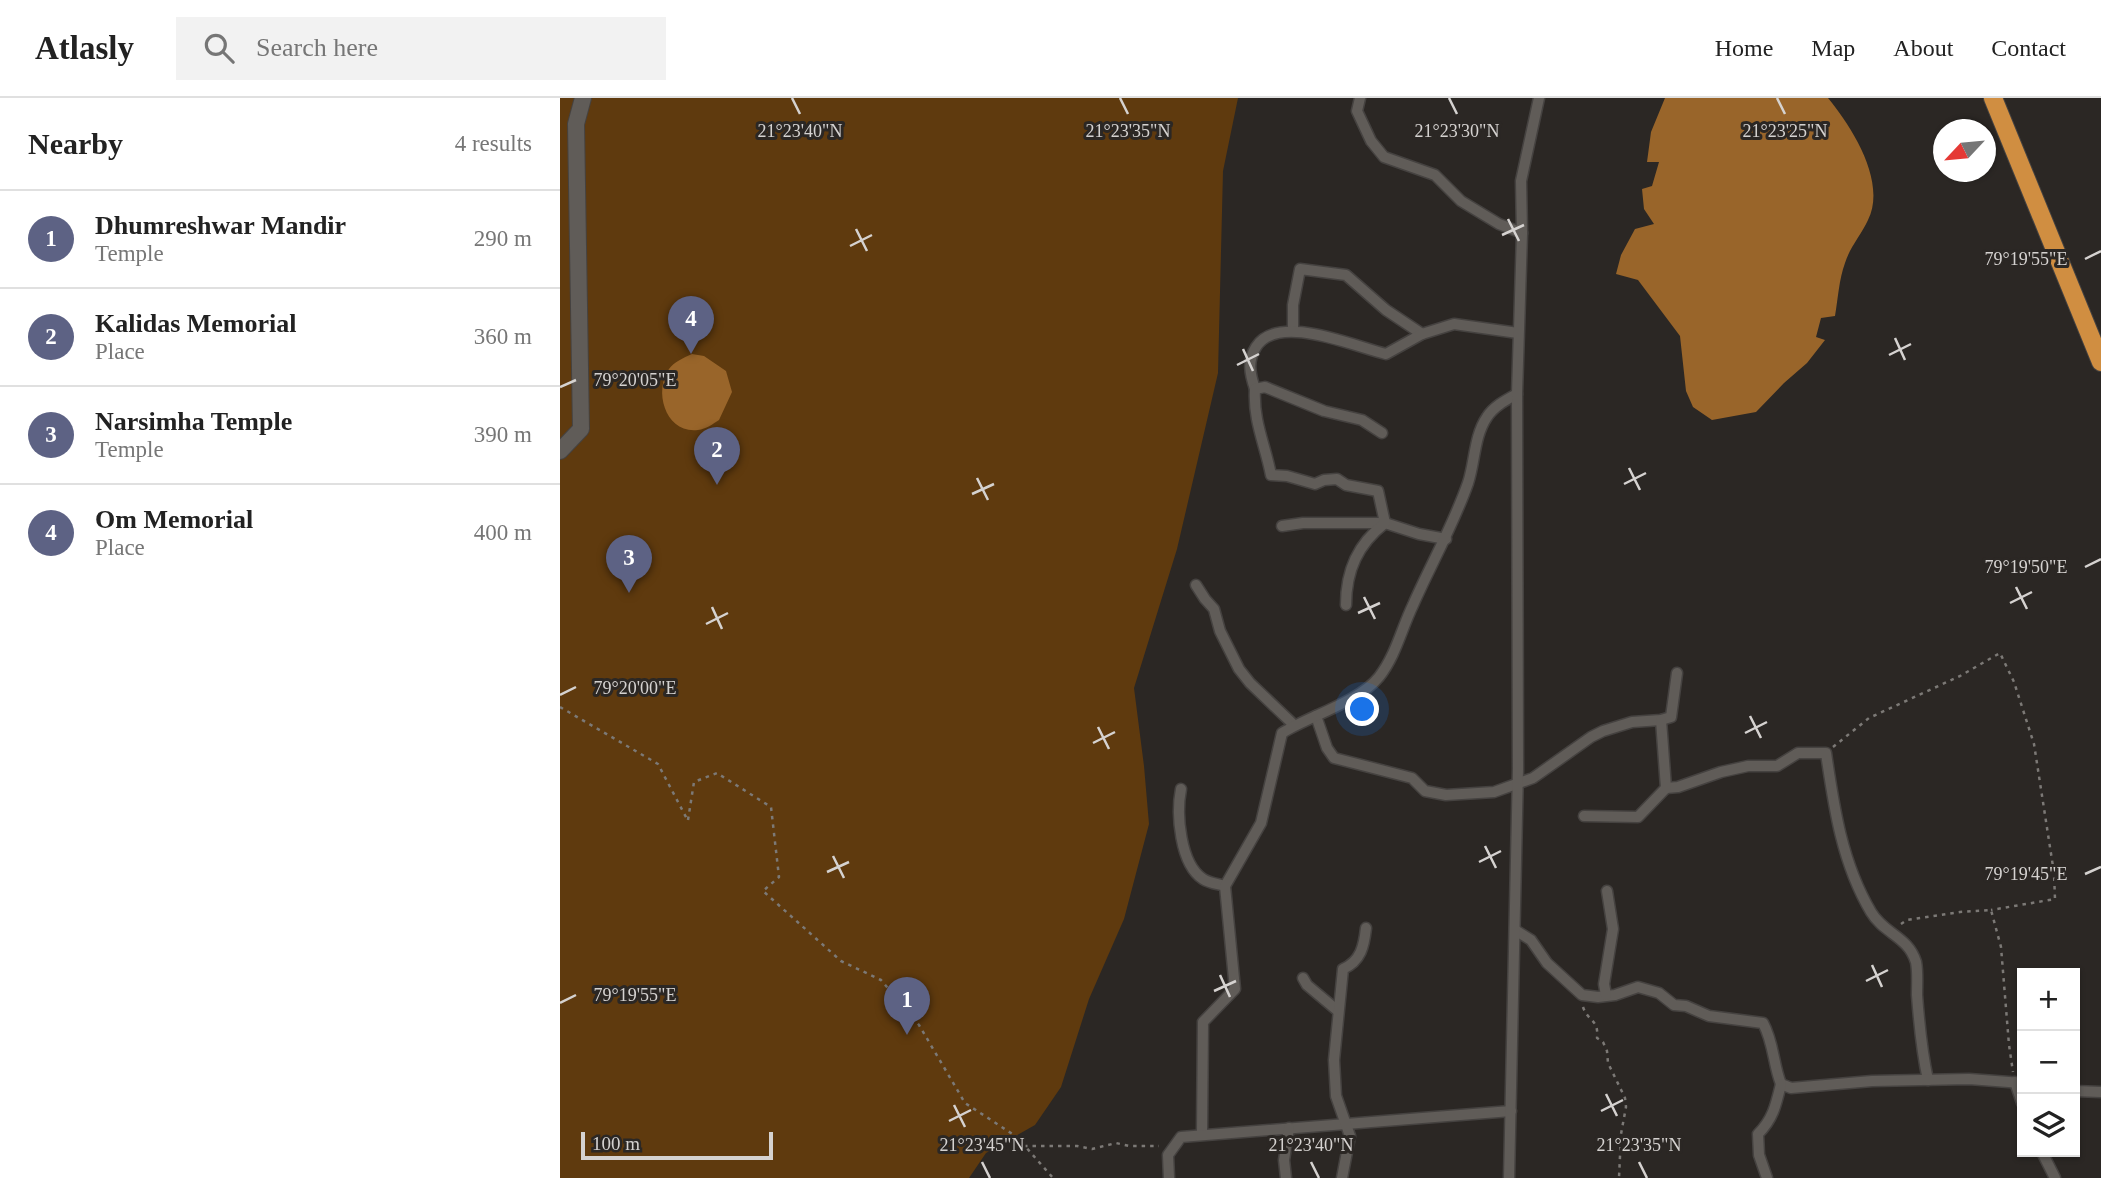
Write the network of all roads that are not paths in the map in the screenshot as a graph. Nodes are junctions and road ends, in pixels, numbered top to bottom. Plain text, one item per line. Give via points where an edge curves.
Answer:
1 (583, 98) edge
2 (1360, 98) edge
3 (1539, 98) edge
4 (1993, 98) edge
5 (1522, 233) junction
6 (1293, 331) junction
7 (1518, 333) junction
8 (1422, 334) junction
9 (2101, 362) edge
10 (1255, 389) junction
11 (1517, 394) junction
12 (1382, 433) dead end
13 (560, 451) edge
14 (1385, 523) junction
15 (1282, 526) dead end
16 (1446, 539) junction
17 (1196, 585) dead end
18 (1346, 605) dead end
19 (1677, 673) dead end
20 (1316, 716) junction
21 (1661, 720) junction
22 (1294, 725) junction
23 (1518, 783) junction
24 (1666, 788) junction
25 (1181, 789) dead end
26 (1584, 816) dead end
27 (1225, 886) junction
28 (1607, 891) dead end
29 (1366, 928) dead end
30 (1515, 930) junction
31 (1303, 978) dead end
32 (1606, 995) junction
33 (1338, 1011) junction
34 (1928, 1080) junction
35 (2017, 1083) edge
36 (1781, 1084) junction
37 (2080, 1091) edge
38 (2101, 1092) edge
39 (1511, 1111) junction
40 (1344, 1124) junction
41 (1289, 1128) junction
42 (1202, 1133) junction
43 (2044, 1157) edge
44 (1169, 1178) edge
45 (1286, 1178) edge
46 (1342, 1178) edge
47 (1509, 1178) edge
48 (1767, 1178) edge
49 (2055, 1178) edge

1 - 13 main road via 576,124 581,429
2 - 5 street via 1357,111 1384,157 1434,175 1461,201
3 - 5 street via 1521,181
4 - 9 highway
5 - 7 street
6 - 8 street via 1386,354
6 - 8 street via 1300,269 1346,275
6 - 10 street via 1264,337 1255,349 1250,373
7 - 8 street via 1454,324
7 - 11 street
10 - 12 street via 1265,387 1363,421
10 - 14 street via 1256,424 1270,475 1315,484 1337,479 1378,491
11 - 16 street via 1487,417
11 - 23 street
14 - 15 street
14 - 16 street
14 - 18 street via 1354,558
16 - 20 street via 1411,608 1399,645 1377,679
17 - 22 street via 1214,609 1239,669
19 - 21 street via 1671,717
20 - 22 street
20 - 23 street via 1334,758 1412,778 1425,791 1446,795 1494,792
21 - 23 street via 1603,731 1533,778
21 - 24 street
22 - 27 street via 1282,733 1261,823
23 - 30 street
24 - 26 street via 1638,817
24 - 34 street via 1748,766 1777,766 1798,753 1826,753 1842,844 1861,895 1882,928 1902,939 1916,961
25 - 27 street via 1180,835 1192,869 1204,880
27 - 42 street via 1235,989 1203,1022
28 - 32 street via 1614,929
29 - 33 street via 1363,948 1352,965 1343,969
30 - 32 street via 1531,940 1547,963 1582,995
30 - 39 street
31 - 33 street
32 - 36 street via 1638,987 1709,1016 1763,1023 1773,1044
33 - 40 street via 1335,1082
34 - 35 street
34 - 36 street via 1811,1088
36 - 48 street via 1769,1122 1758,1134
37 - 38 street
39 - 40 street
39 - 47 street
40 - 41 street
40 - 46 street via 1350,1136
41 - 42 street
41 - 45 street
42 - 44 street via 1181,1137 1172,1149
43 - 49 street

